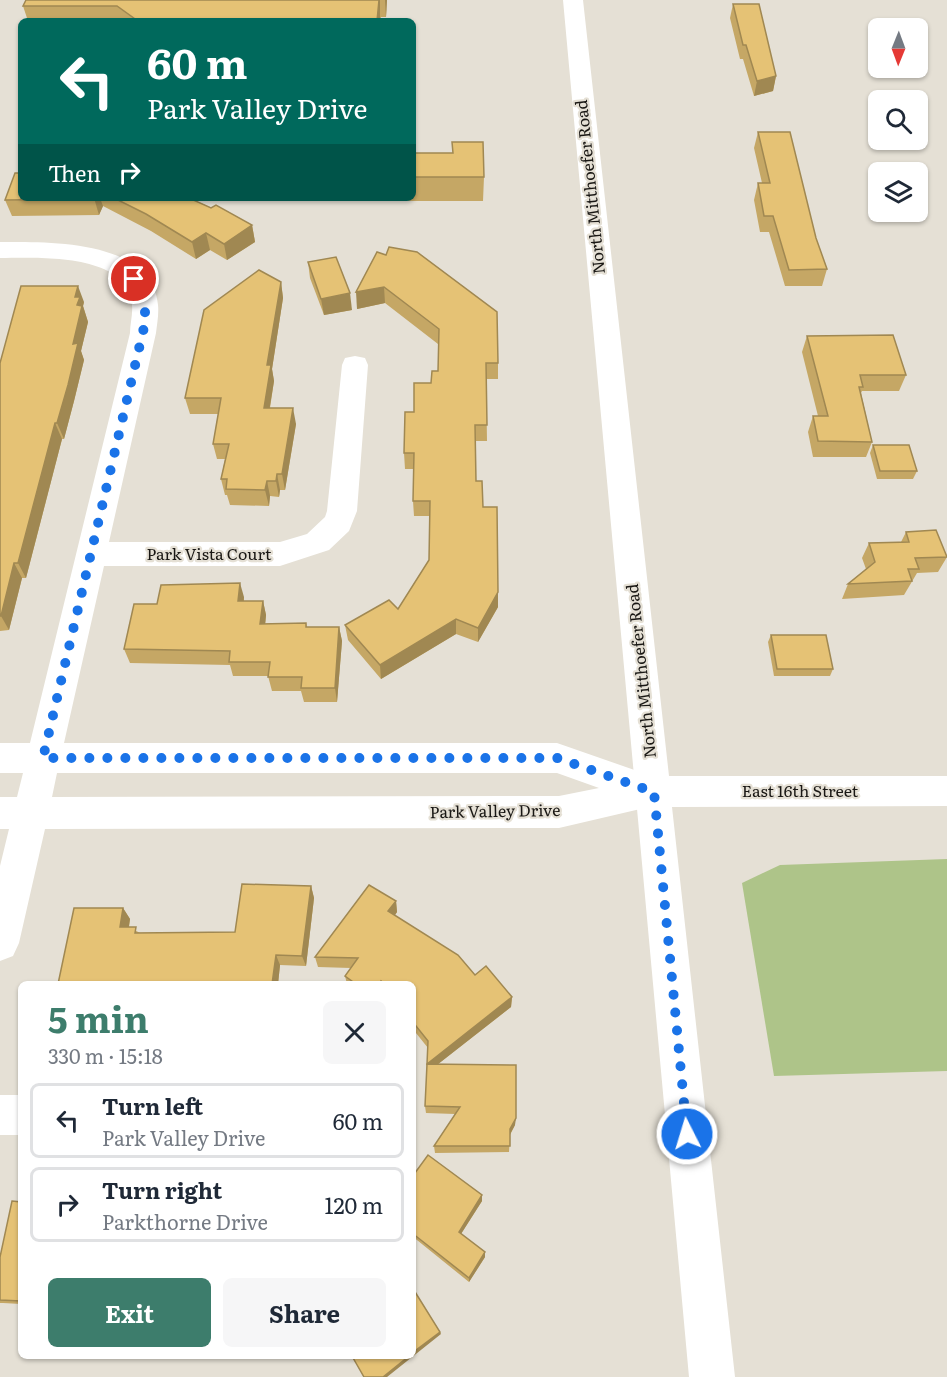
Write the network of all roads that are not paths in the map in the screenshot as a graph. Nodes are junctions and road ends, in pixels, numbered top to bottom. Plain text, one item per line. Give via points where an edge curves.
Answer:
1 (573, 0) edge
2 (0, 250) edge
3 (355, 365) dead end
4 (91, 554) junction
5 (0, 758) edge
6 (43, 758) junction
7 (947, 791) edge
8 (654, 792) junction
9 (15, 813) edge
10 (0, 944) edge
11 (0, 1114) edge
12 (18, 1115) edge
13 (712, 1377) edge

1 - 8 street, North Mitthoefer Road
2 - 4 street via 64,250 105,259 121,267 145,299 145,323
3 - 4 street, Park Vista Court via 342,511 338,522 318,542 280,554
4 - 6 street
5 - 6 street
6 - 8 street via 557,758
6 - 9 street
7 - 8 street, East 16th Street
8 - 9 street, Park Valley Drive via 559,812
8 - 13 street, North Mitthoefer Road
9 - 10 street
11 - 12 street

